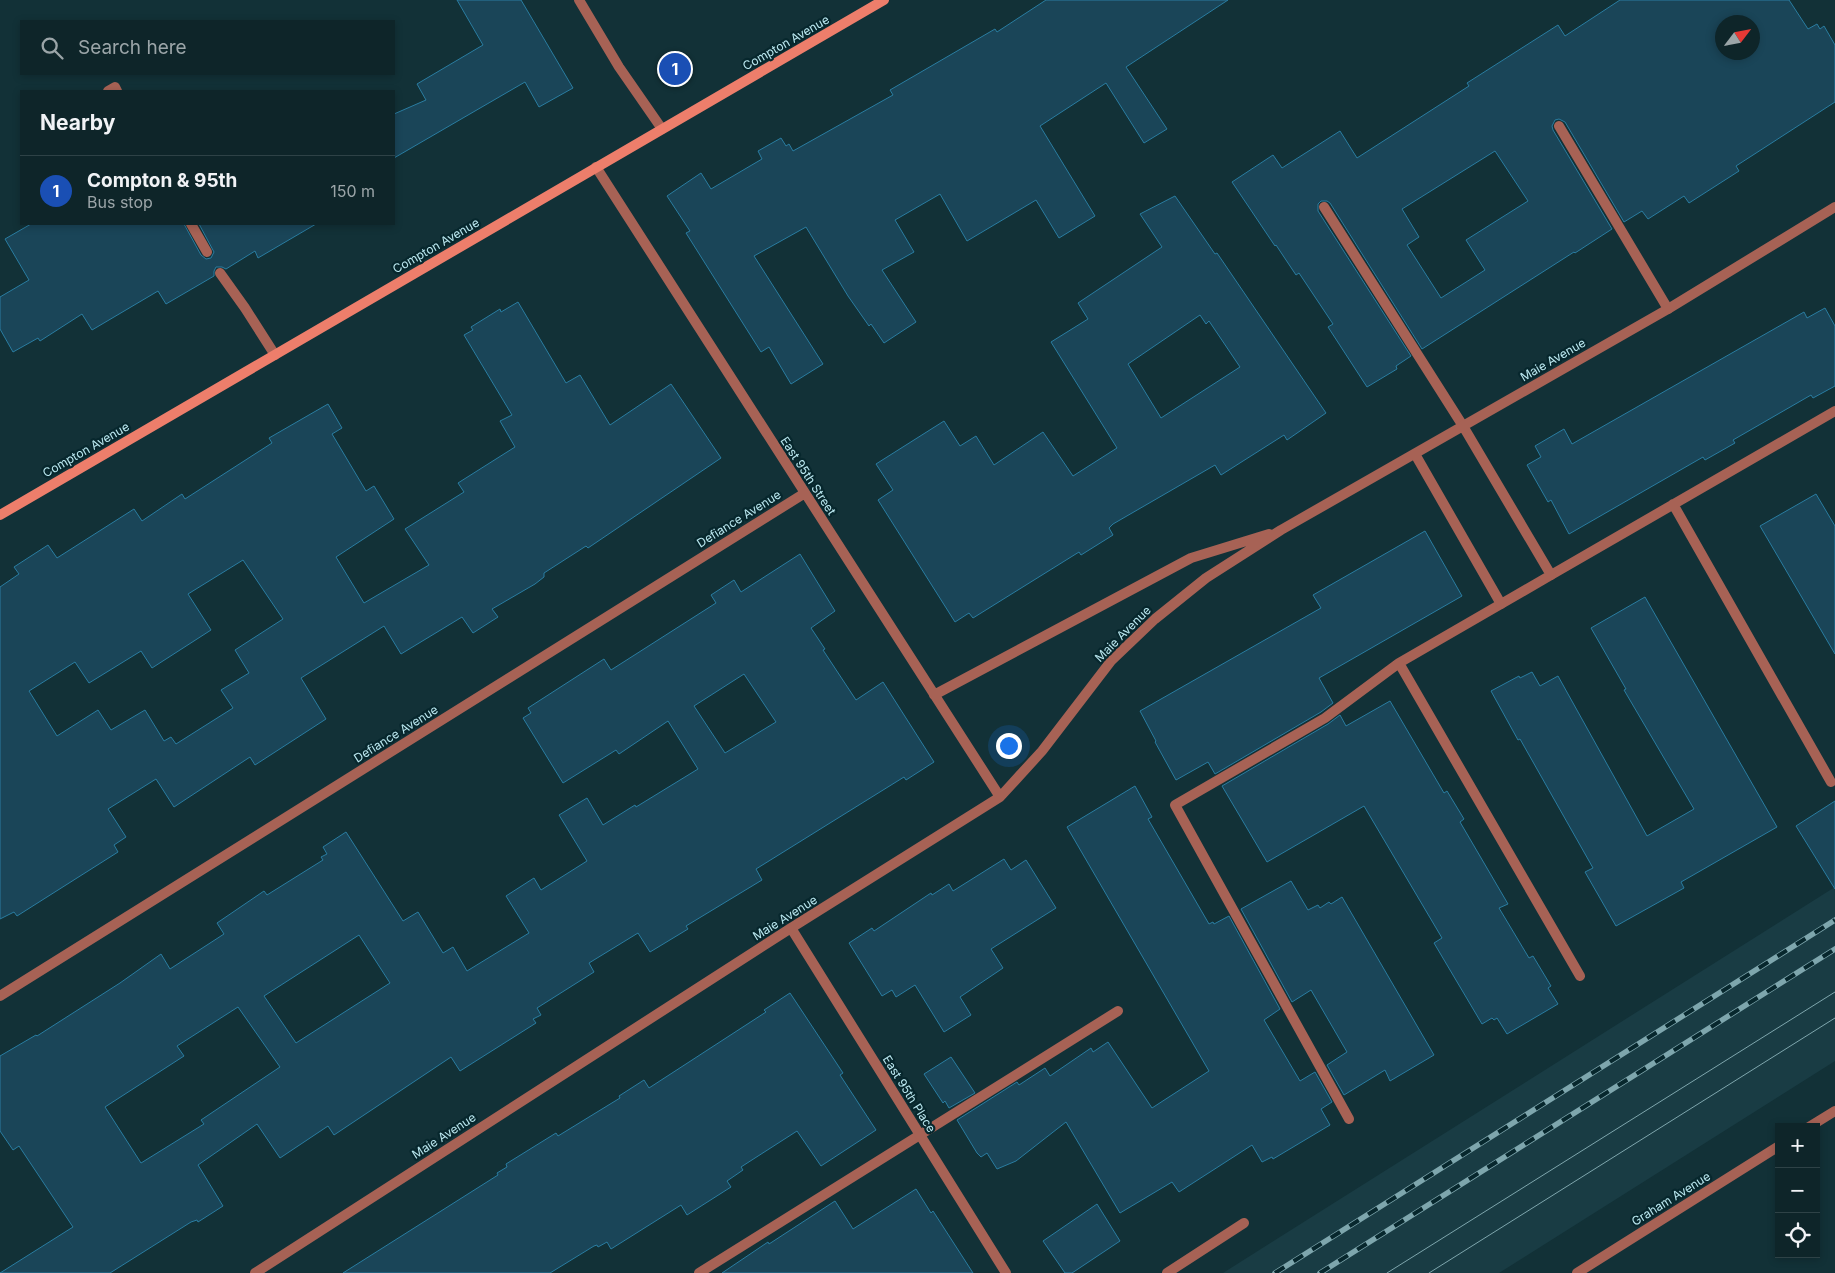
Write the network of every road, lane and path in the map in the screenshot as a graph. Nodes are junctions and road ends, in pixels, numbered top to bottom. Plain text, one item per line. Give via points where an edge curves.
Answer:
1 (578, 0) edge
2 (884, 0) edge
3 (868, 4) edge
4 (1559, 126) dead end
5 (662, 129) junction
6 (596, 167) junction
7 (1324, 207) dead end
8 (1835, 207) edge
9 (192, 225) edge
10 (207, 252) dead end
11 (220, 273) dead end
12 (1668, 309) junction
13 (275, 355) junction
14 (1835, 411) edge
15 (1463, 426) junction
16 (1414, 454) junction
17 (805, 493) junction
18 (1673, 504) junction
19 (0, 515) edge
20 (1282, 530) junction
21 (1551, 575) junction
22 (1501, 604) junction
23 (1399, 663) junction
24 (934, 695) junction
25 (1831, 782) dead end
26 (1000, 797) junction
27 (791, 928) junction
28 (1580, 976) dead end
29 (0, 996) edge
30 (1118, 1011) dead end
31 (1835, 1111) edge
32 (1349, 1119) dead end
33 (1816, 1123) edge
34 (920, 1134) junction
35 (1775, 1149) edge
36 (1244, 1223) dead end
37 (255, 1273) edge
38 (699, 1273) edge
39 (1006, 1273) edge
40 (1167, 1273) edge
41 (1577, 1273) edge

1 - 5 street
2 - 3 main road, Compton Avenue
3 - 5 main road, Compton Avenue
4 - 12 street
5 - 6 main road, Compton Avenue
6 - 13 main road, Compton Avenue
6 - 17 street, East 95th Street
7 - 15 street
8 - 12 street, Maie Avenue
9 - 10 street
11 - 13 street
12 - 15 street, Maie Avenue
13 - 19 main road, Compton Avenue
14 - 18 street
15 - 16 street, Maie Avenue
15 - 21 street
16 - 20 street, Maie Avenue
16 - 22 street
17 - 24 street, East 95th Street
17 - 29 street, Defiance Avenue
18 - 21 street
18 - 25 street
20 - 24 street, Maie Avenue via 1191,558
20 - 26 street, Maie Avenue via 1206,578 1123,649 1042,751
21 - 22 street
22 - 23 street
23 - 28 street
23 - 32 street via 1325,718 1175,805
24 - 26 street, East 95th Street
26 - 27 street, Maie Avenue
27 - 34 street, East 95th Place
27 - 37 street, Maie Avenue
30 - 34 street
31 - 33 street
34 - 38 street
34 - 39 street, East 95th Place
35 - 41 street, Graham Avenue
36 - 40 street

